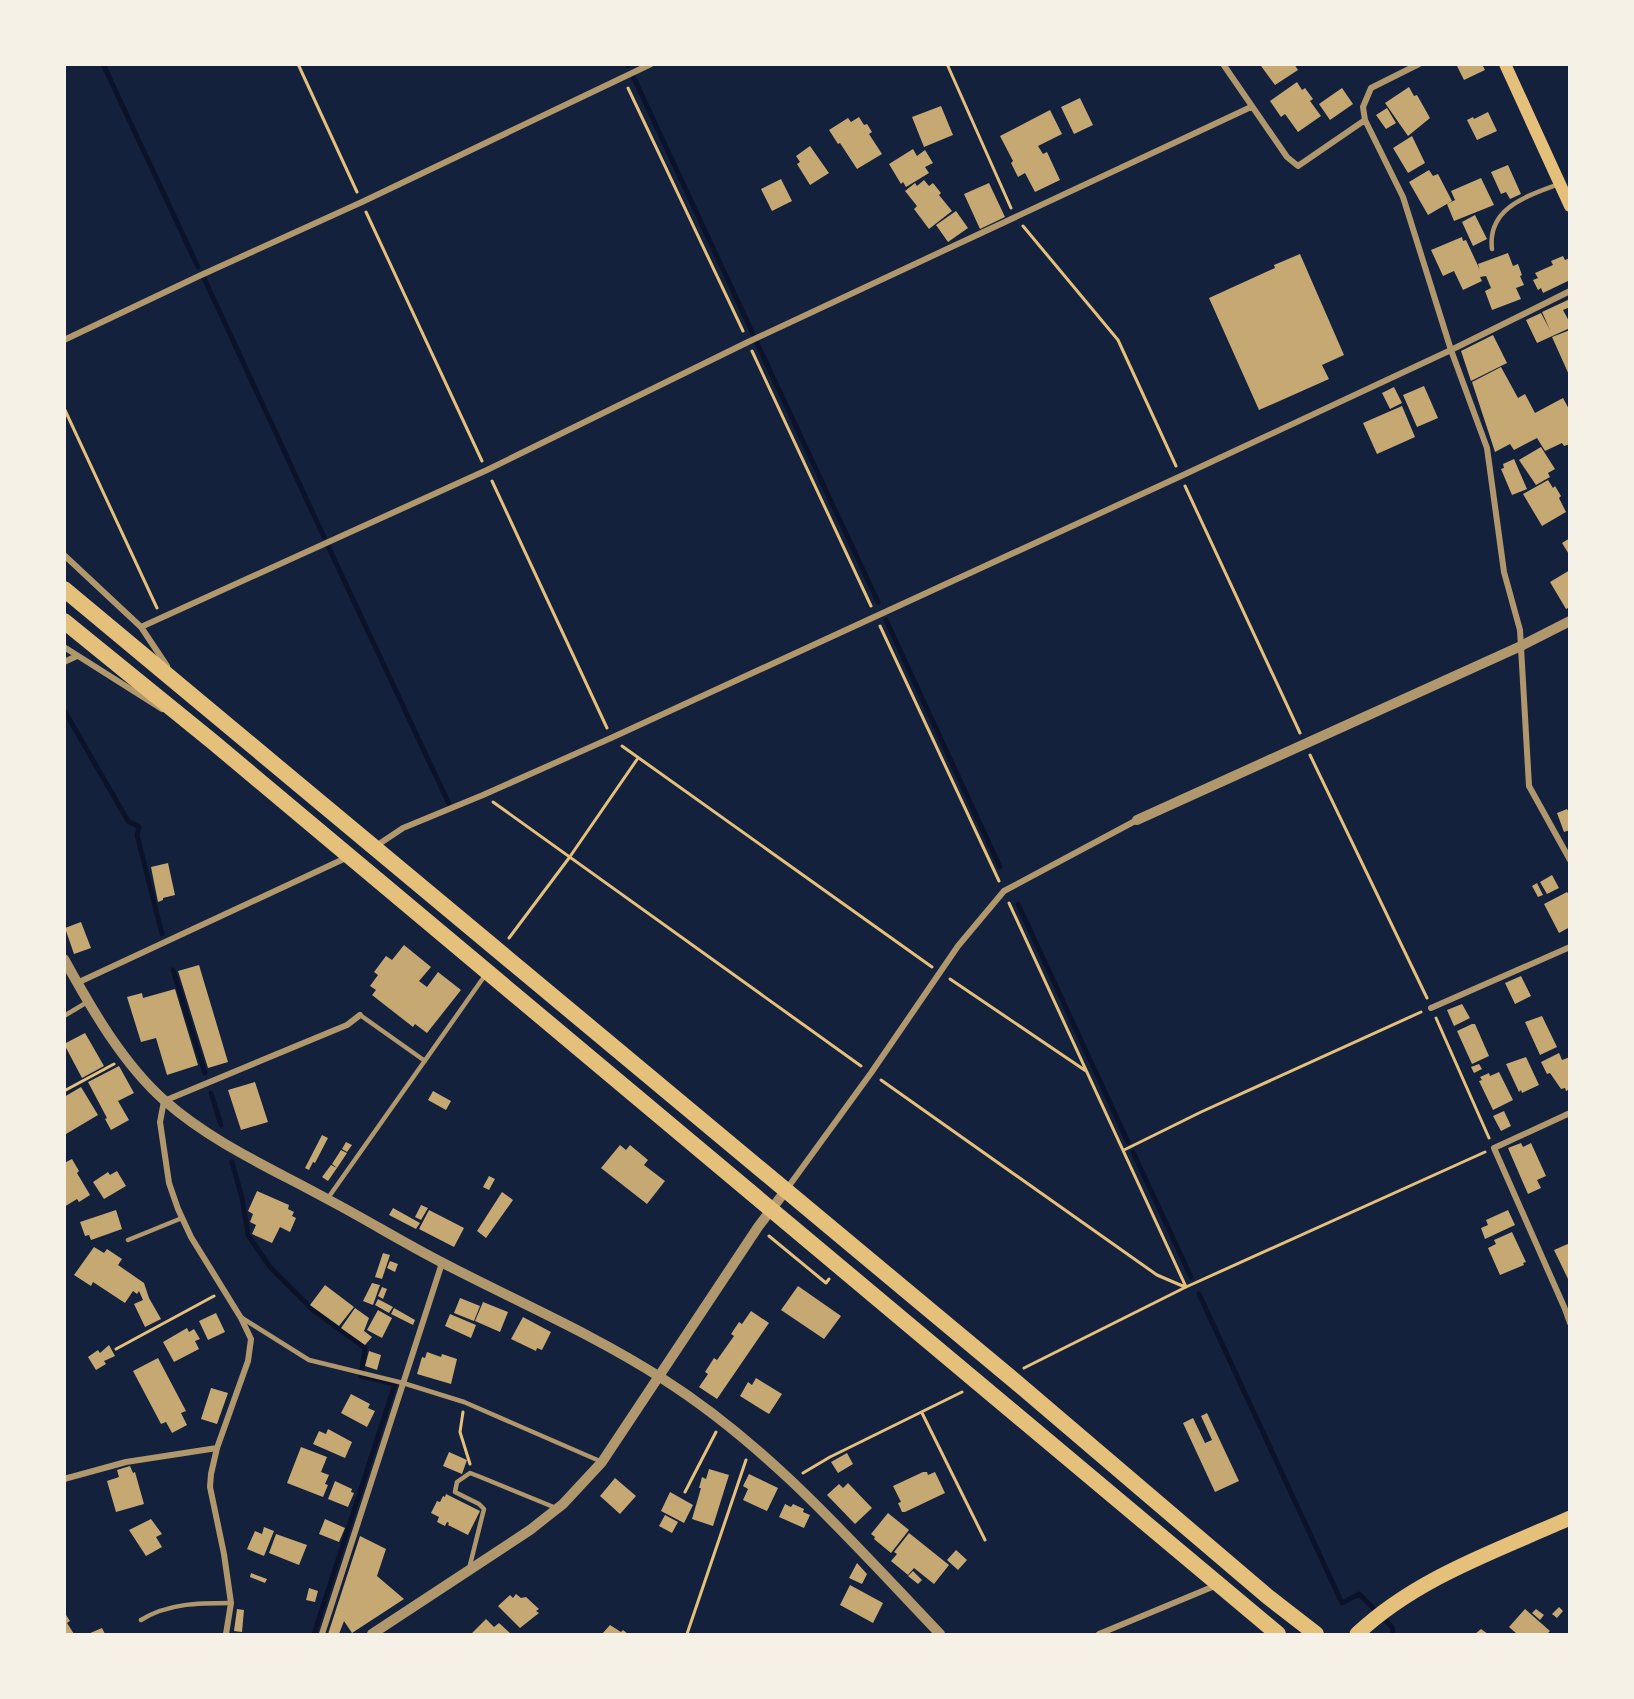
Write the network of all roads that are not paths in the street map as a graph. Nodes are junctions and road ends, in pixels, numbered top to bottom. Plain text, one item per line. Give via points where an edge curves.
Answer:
1 (651, 64) edge
2 (1223, 64) edge
3 (1419, 64) edge
4 (1505, 64) edge
5 (1251, 107) junction
6 (1365, 120) junction
7 (1559, 184) junction
8 (1569, 206) edge
9 (1492, 249) dead end
10 (1569, 291) edge
11 (64, 340) edge
12 (1451, 350) junction
13 (64, 555) edge
14 (64, 589) edge
15 (64, 621) edge
16 (1569, 621) edge
17 (141, 627) junction
18 (1521, 646) junction
19 (64, 647) edge
20 (77, 656) junction
21 (64, 662) edge
22 (180, 684) junction
23 (189, 723) junction
24 (1137, 820) joint
25 (374, 847) junction
26 (348, 857) junction
27 (1569, 860) edge
28 (1569, 947) edge
29 (64, 959) edge
30 (488, 972) junction
31 (77, 983) junction
32 (88, 1001) junction
33 (1431, 1008) road end
34 (360, 1015) joint
35 (64, 1016) edge
36 (425, 1061) junction
37 (164, 1101) junction
38 (1569, 1113) edge
39 (786, 1190) junction
40 (328, 1199) junction
41 (771, 1209) junction
42 (182, 1218) junction
43 (128, 1240) dead end
44 (442, 1263) junction
45 (241, 1318) junction
46 (1569, 1323) edge
47 (659, 1376) junction
48 (403, 1383) junction
49 (217, 1448) junction
50 (602, 1462) junction
51 (64, 1479) edge
52 (558, 1508) junction
53 (1569, 1518) edge
54 (468, 1571) junction
55 (1217, 1584) junction
56 (231, 1603) junction
57 (141, 1620) dead end
58 (226, 1635) edge
59 (322, 1635) edge
60 (372, 1635) edge
61 (940, 1635) edge
62 (1099, 1635) edge
63 (1278, 1635) edge
64 (1316, 1635) edge
65 (1356, 1635) edge

1 - 11 street
2 - 5 street
3 - 6 street via 1371,88 1363,107
4 - 7 main road
5 - 6 street via 1298,166
5 - 17 street via 748,342 487,470
6 - 12 street via 1403,197
7 - 8 main road
7 - 9 lane via 1511,205 1491,237
10 - 12 street
12 - 18 street via 1487,448 1504,572
12 - 25 street via 611,738 404,828
13 - 17 street
14 - 22 highway
15 - 23 highway
16 - 18 street
17 - 22 street
18 - 24 street
18 - 27 street via 1529,786
19 - 20 street
20 - 21 street
20 - 23 street
22 - 25 highway
23 - 26 highway
24 - 39 street via 1004,891 958,946
25 - 39 highway
26 - 30 highway
26 - 31 street
28 - 33 street
29 - 31 street
30 - 36 lane
30 - 41 highway
31 - 32 street
32 - 35 lane
32 - 37 street via 107,1032
34 - 36 lane
34 - 37 street via 347,1025
36 - 40 lane
37 - 40 street via 237,1152
37 - 42 street via 160,1122 170,1183
38 - 46 street via 1494,1148
39 - 41 street
39 - 64 highway
40 - 44 street
41 - 47 street
41 - 55 highway
42 - 43 lane
42 - 45 street
44 - 47 street
44 - 48 street
45 - 48 lane via 309,1360
45 - 49 street via 251,1339 248,1361
47 - 50 street
47 - 61 street via 751,1443
48 - 50 lane via 464,1402
48 - 59 street
49 - 51 street via 126,1462
49 - 56 street via 210,1487
50 - 52 street
52 - 54 street
52 - 54 lane via 470,1473 457,1482 455,1492 484,1509
53 - 65 main road via 1409,1594
54 - 60 street
55 - 62 street
55 - 63 highway
56 - 57 lane via 182,1605
56 - 58 street

